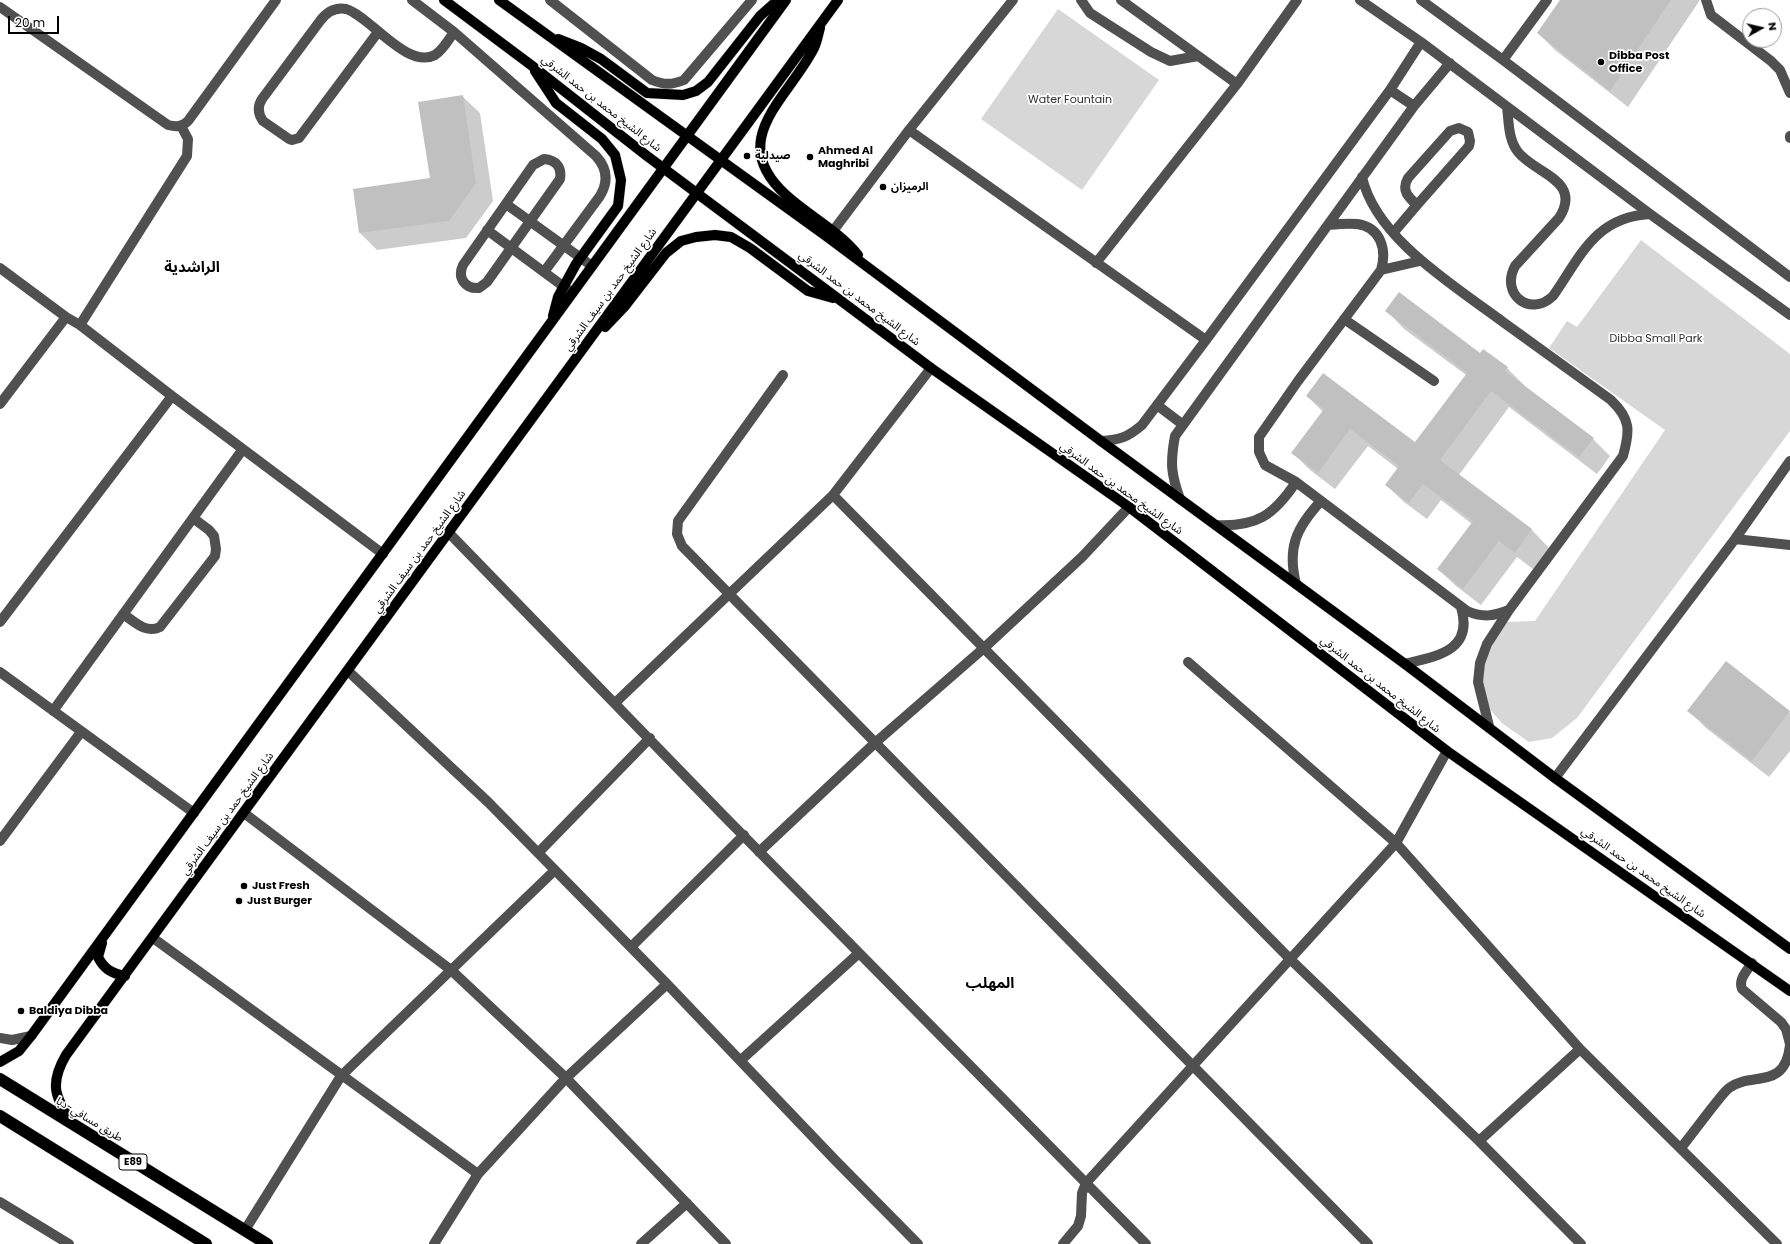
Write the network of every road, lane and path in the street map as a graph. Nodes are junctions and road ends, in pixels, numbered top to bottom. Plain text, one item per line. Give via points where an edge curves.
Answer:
1 (276, 0) edge
2 (412, 0) edge
3 (444, 0) edge
4 (499, 0) edge
5 (550, 0) edge
6 (752, 0) edge
7 (778, 0) edge
8 (786, 0) edge
9 (838, 0) edge
10 (1012, 0) edge
11 (1081, 0) edge
12 (1121, 0) edge
13 (1297, 0) edge
14 (1360, 0) edge
15 (1421, 0) edge
16 (1547, 0) edge
17 (1706, 0) edge
18 (0, 7) edge
19 (823, 20) junction
20 (378, 32) junction
21 (454, 32) junction
22 (544, 33) junction
23 (1421, 42) junction
24 (1198, 56) junction
25 (1503, 60) junction
26 (1450, 63) junction
27 (531, 65) junction
28 (1237, 84) junction
29 (1390, 90) junction
30 (1790, 93) edge
31 (1414, 106) junction
32 (1507, 107) junction
33 (181, 126) junction
34 (909, 130) junction
35 (687, 136) junction
36 (721, 160) junction
37 (664, 168) junction
38 (1362, 177) junction
39 (697, 193) junction
40 (506, 204) junction
41 (1417, 205) junction
42 (1650, 214) junction
43 (530, 222) junction
44 (1328, 225) junction
45 (487, 230) junction
46 (833, 232) junction
47 (1394, 232) junction
48 (563, 245) junction
49 (512, 248) junction
50 (581, 258) junction
51 (1420, 261) junction
52 (1096, 263) junction
53 (592, 266) junction
54 (0, 268) edge
55 (868, 268) junction
56 (1381, 270) junction
57 (544, 272) junction
58 (1790, 277) edge
59 (564, 287) junction
60 (573, 293) junction
61 (839, 299) junction
62 (1790, 315) edge
63 (66, 317) junction
64 (1344, 319) junction
65 (552, 321) junction
66 (80, 325) junction
67 (590, 340) junction
68 (1206, 340) junction
69 (931, 368) junction
70 (783, 375) dead end
71 (1434, 381) dead end
72 (172, 396) junction
73 (0, 404) edge
74 (1157, 405) junction
75 (1182, 424) junction
76 (1101, 441) junction
77 (243, 449) junction
78 (1790, 461) edge
79 (1296, 482) junction
80 (833, 495) junction
81 (1180, 499) junction
82 (1321, 501) junction
83 (1129, 507) junction
84 (193, 518) junction
85 (1216, 525) junction
86 (449, 533) junction
87 (1735, 539) junction
88 (1790, 545) edge
89 (383, 554) junction
90 (1296, 584) junction
91 (730, 593) junction
92 (1461, 607) junction
93 (1509, 610) junction
94 (123, 614) junction
95 (0, 622) edge
96 (984, 648) junction
97 (1188, 662) dead end
98 (1405, 664) junction
99 (348, 671) junction
100 (0, 672) edge
101 (615, 703) junction
102 (53, 711) junction
103 (1489, 726) junction
104 (81, 732) junction
105 (650, 738) junction
106 (876, 742) junction
107 (1447, 751) junction
108 (1555, 778) junction
109 (194, 813) junction
110 (244, 813) junction
111 (744, 836) junction
112 (0, 841) edge
113 (1396, 843) junction
114 (760, 852) junction
115 (538, 853) junction
116 (554, 871) junction
117 (103, 937) junction
118 (153, 938) junction
119 (631, 947) junction
120 (1790, 949) edge
121 (860, 953) junction
122 (1290, 959) junction
123 (1752, 963) junction
124 (451, 970) junction
125 (125, 976) junction
126 (667, 984) junction
127 (1790, 991) edge
128 (31, 1036) junction
129 (0, 1038) edge
130 (1790, 1045) edge
131 (1580, 1049) junction
132 (741, 1060) junction
133 (0, 1062) edge
134 (1193, 1068) junction
135 (341, 1076) junction
136 (566, 1078) junction
137 (0, 1079) edge
138 (0, 1116) edge
139 (74, 1126) junction
140 (1479, 1141) junction
141 (1680, 1148) junction
142 (478, 1174) junction
143 (1086, 1183) junction
144 (0, 1202) edge
145 (686, 1203) junction
146 (245, 1230) junction
147 (69, 1244) edge
148 (206, 1244) edge
149 (267, 1244) edge
150 (434, 1244) edge
151 (641, 1244) edge
152 (726, 1244) edge
153 (918, 1244) edge
154 (1063, 1244) edge
155 (1146, 1244) edge
156 (1368, 1244) edge
157 (1581, 1244) edge
158 (1777, 1244) edge

1 - 33 street via 188,121
2 - 21 street
3 - 27 main road, شارع الشيخ محمد بن حمد الشرقي
4 - 22 main road, شارع الشيخ محمد بن حمد الشرقي
5 - 6 street via 652,80 662,84 674,84 684,80
7 - 22 main road via 760,16 708,82 696,91 683,95 647,92 601,59
8 - 35 main road
9 - 19 main road, شارع الشيخ حمد بن سيف الشرقي
10 - 34 street
11 - 24 street via 1090,13 1151,52 1170,60
12 - 24 street
13 - 28 street
14 - 23 street
15 - 25 street
16 - 25 street
17 - 30 street via 1711,15 1780,70
18 - 33 street via 168,125
19 - 36 main road, شارع الشيخ حمد بن سيف الشرقي
19 - 46 main road via 814,48 765,122 761,137 761,155 764,168 771,179 786,195
20 - 20 street via 346,9 336,9 326,14 259,103 260,117 292,140 299,138
20 - 21 street via 409,53 422,58 436,54
21 - 48 street via 596,156 605,168 604,190
22 - 35 main road, شارع الشيخ محمد بن حمد الشرقي
23 - 26 street
23 - 29 street
24 - 28 street
25 - 58 street
26 - 31 street
26 - 32 street
27 - 37 main road, شارع الشيخ محمد بن حمد الشرقي
27 - 50 main road via 556,103 602,139 615,155 621,173 618,206
28 - 52 street
29 - 31 street
29 - 68 street
31 - 38 street
32 - 42 street
32 - 42 street via 1514,147 1560,185 1566,201 1559,218 1512,273 1511,288 1519,300 1533,305 1548,301 1594,237 1604,228 1626,217
33 - 66 street via 188,140 187,156
34 - 46 street
34 - 52 street
35 - 36 main road, شارع الشيخ محمد بن حمد الشرقي
35 - 37 main road
36 - 39 main road, شارع الشيخ حمد بن سيف الشرقي
36 - 55 main road, شارع الشيخ محمد بن حمد الشرقي
37 - 39 main road, شارع الشيخ محمد بن حمد الشرقي
37 - 53 main road
38 - 44 street
38 - 47 street via 1375,210
39 - 61 main road, شارع الشيخ محمد بن حمد الشرقي
39 - 67 main road, شارع الشيخ حمد بن سيف الشرقي
40 - 43 street
40 - 43 street via 538,161 550,159 555,162 561,173 560,179
40 - 45 street
41 - 41 street via 1469,146 1470,136 1464,129 1450,131 1408,178 1405,183 1406,194
41 - 47 street
42 - 62 street
43 - 48 street
43 - 49 street
44 - 56 street via 1359,224 1368,228 1381,242 1384,251
44 - 75 street
45 - 49 street
45 - 49 street via 460,270 464,284 474,288 484,286
46 - 55 main road via 849,244
47 - 51 street
48 - 50 street
48 - 57 street
49 - 57 street
50 - 53 street
50 - 59 main road
51 - 56 street
51 - 93 street via 1611,400 1621,410 1627,422 1628,439 1623,456
52 - 68 street
53 - 60 main road
54 - 63 street
55 - 76 main road, شارع الشيخ محمد بن حمد الشرقي
56 - 64 street
57 - 59 street
59 - 60 street
59 - 65 main road via 558,297
60 - 65 main road
61 - 67 main road via 808,290 731,237 696,237 681,241 666,253 625,306
61 - 69 main road, شارع الشيخ محمد بن حمد الشرقي
63 - 66 street
63 - 73 street
64 - 71 street
64 - 79 street via 1259,437 1259,452 1265,465
65 - 89 main road
66 - 72 street
67 - 86 main road, شارع الشيخ حمد بن سيف الشرقي
68 - 74 street
69 - 80 street
69 - 83 main road, شارع الشيخ محمد بن حمد الشرقي
70 - 91 street via 678,521 676,534 682,546
72 - 77 street
72 - 95 street
74 - 75 street
74 - 76 street via 1142,425 1130,435 1117,440
75 - 81 street via 1175,436 1171,457 1173,478
76 - 81 main road, شارع الشيخ محمد بن حمد الشرقي
77 - 84 street
77 - 89 street
78 - 87 street
79 - 82 street
79 - 85 street via 1284,500 1260,519 1246,524
80 - 91 street
80 - 96 street
81 - 85 main road, شارع الشيخ محمد بن حمد الشرقي
82 - 90 street via 1299,528 1294,542 1292,556
82 - 92 street
83 - 96 street via 1082,558
83 - 107 main road, شارع الشيخ محمد بن حمد الشرقي
84 - 94 street
84 - 94 street via 214,536 216,549 211,562 160,627 145,629
85 - 90 main road, شارع الشيخ محمد بن حمد الشرقي
86 - 99 main road, شارع الشيخ حمد بن سيف الشرقي
86 - 101 street
87 - 88 street
87 - 108 street
89 - 109 main road
90 - 98 main road, شارع الشيخ محمد بن حمد الشرقي
91 - 101 street
91 - 106 street
92 - 93 street via 1481,616 1496,616
92 - 98 street via 1464,615 1462,632 1454,646 1441,655
93 - 103 street via 1487,644 1480,662 1478,682
94 - 102 street
96 - 106 street
96 - 122 street
97 - 113 street
98 - 103 main road, شارع الشيخ محمد بن حمد الشرقي
99 - 110 main road, شارع الشيخ حمد بن سيف الشرقي
99 - 115 street via 488,802
100 - 102 street
101 - 105 street
102 - 104 street
103 - 108 main road, شارع الشيخ محمد بن حمد الشرقي
104 - 109 street
104 - 112 street
105 - 111 street
105 - 115 street
106 - 114 street
106 - 134 street
107 - 113 street
107 - 123 main road, شارع الشيخ محمد بن حمد الشرقي
108 - 120 main road, شارع الشيخ محمد بن حمد الشرقي
109 - 117 main road
110 - 118 main road, شارع الشيخ حمد بن سيف الشرقي
110 - 124 street
111 - 114 street
111 - 119 street
113 - 122 street
113 - 131 street
114 - 121 street
115 - 116 street
116 - 119 street
116 - 124 street
117 - 125 main road via 98,957 103,967 113,974
117 - 128 main road
118 - 125 main road, شارع الشيخ حمد بن سيف الشرقي
118 - 135 street
119 - 126 street
121 - 132 street
121 - 143 street
122 - 134 street
122 - 140 street
123 - 127 main road, شارع الشيخ محمد بن حمد الشرقي
123 - 130 street via 1740,985 1782,1022
124 - 135 street
124 - 136 street
125 - 139 main road, شارع الشيخ حمد بن سيف الشرقي via 58,1068 58,1099
126 - 132 street
126 - 136 street
128 - 129 street via 12,1040
128 - 133 main road via 19,1051
130 - 141 street via 1787,1061 1776,1073 1761,1080 1740,1082 1729,1088
131 - 140 street
131 - 141 street
132 - 153 street
134 - 143 street
134 - 156 street
135 - 142 street
135 - 146 street
136 - 142 street
136 - 145 street
137 - 139 highway, طريق مسافي-دبا / E89
138 - 148 highway
139 - 146 highway, طريق مسافي-دبا / E89
140 - 157 street
141 - 158 street
142 - 150 street
143 - 154 street via 1078,1226
143 - 155 street
144 - 147 street
145 - 151 street
145 - 152 street
146 - 149 highway, طريق مسافي-دبا / E89

